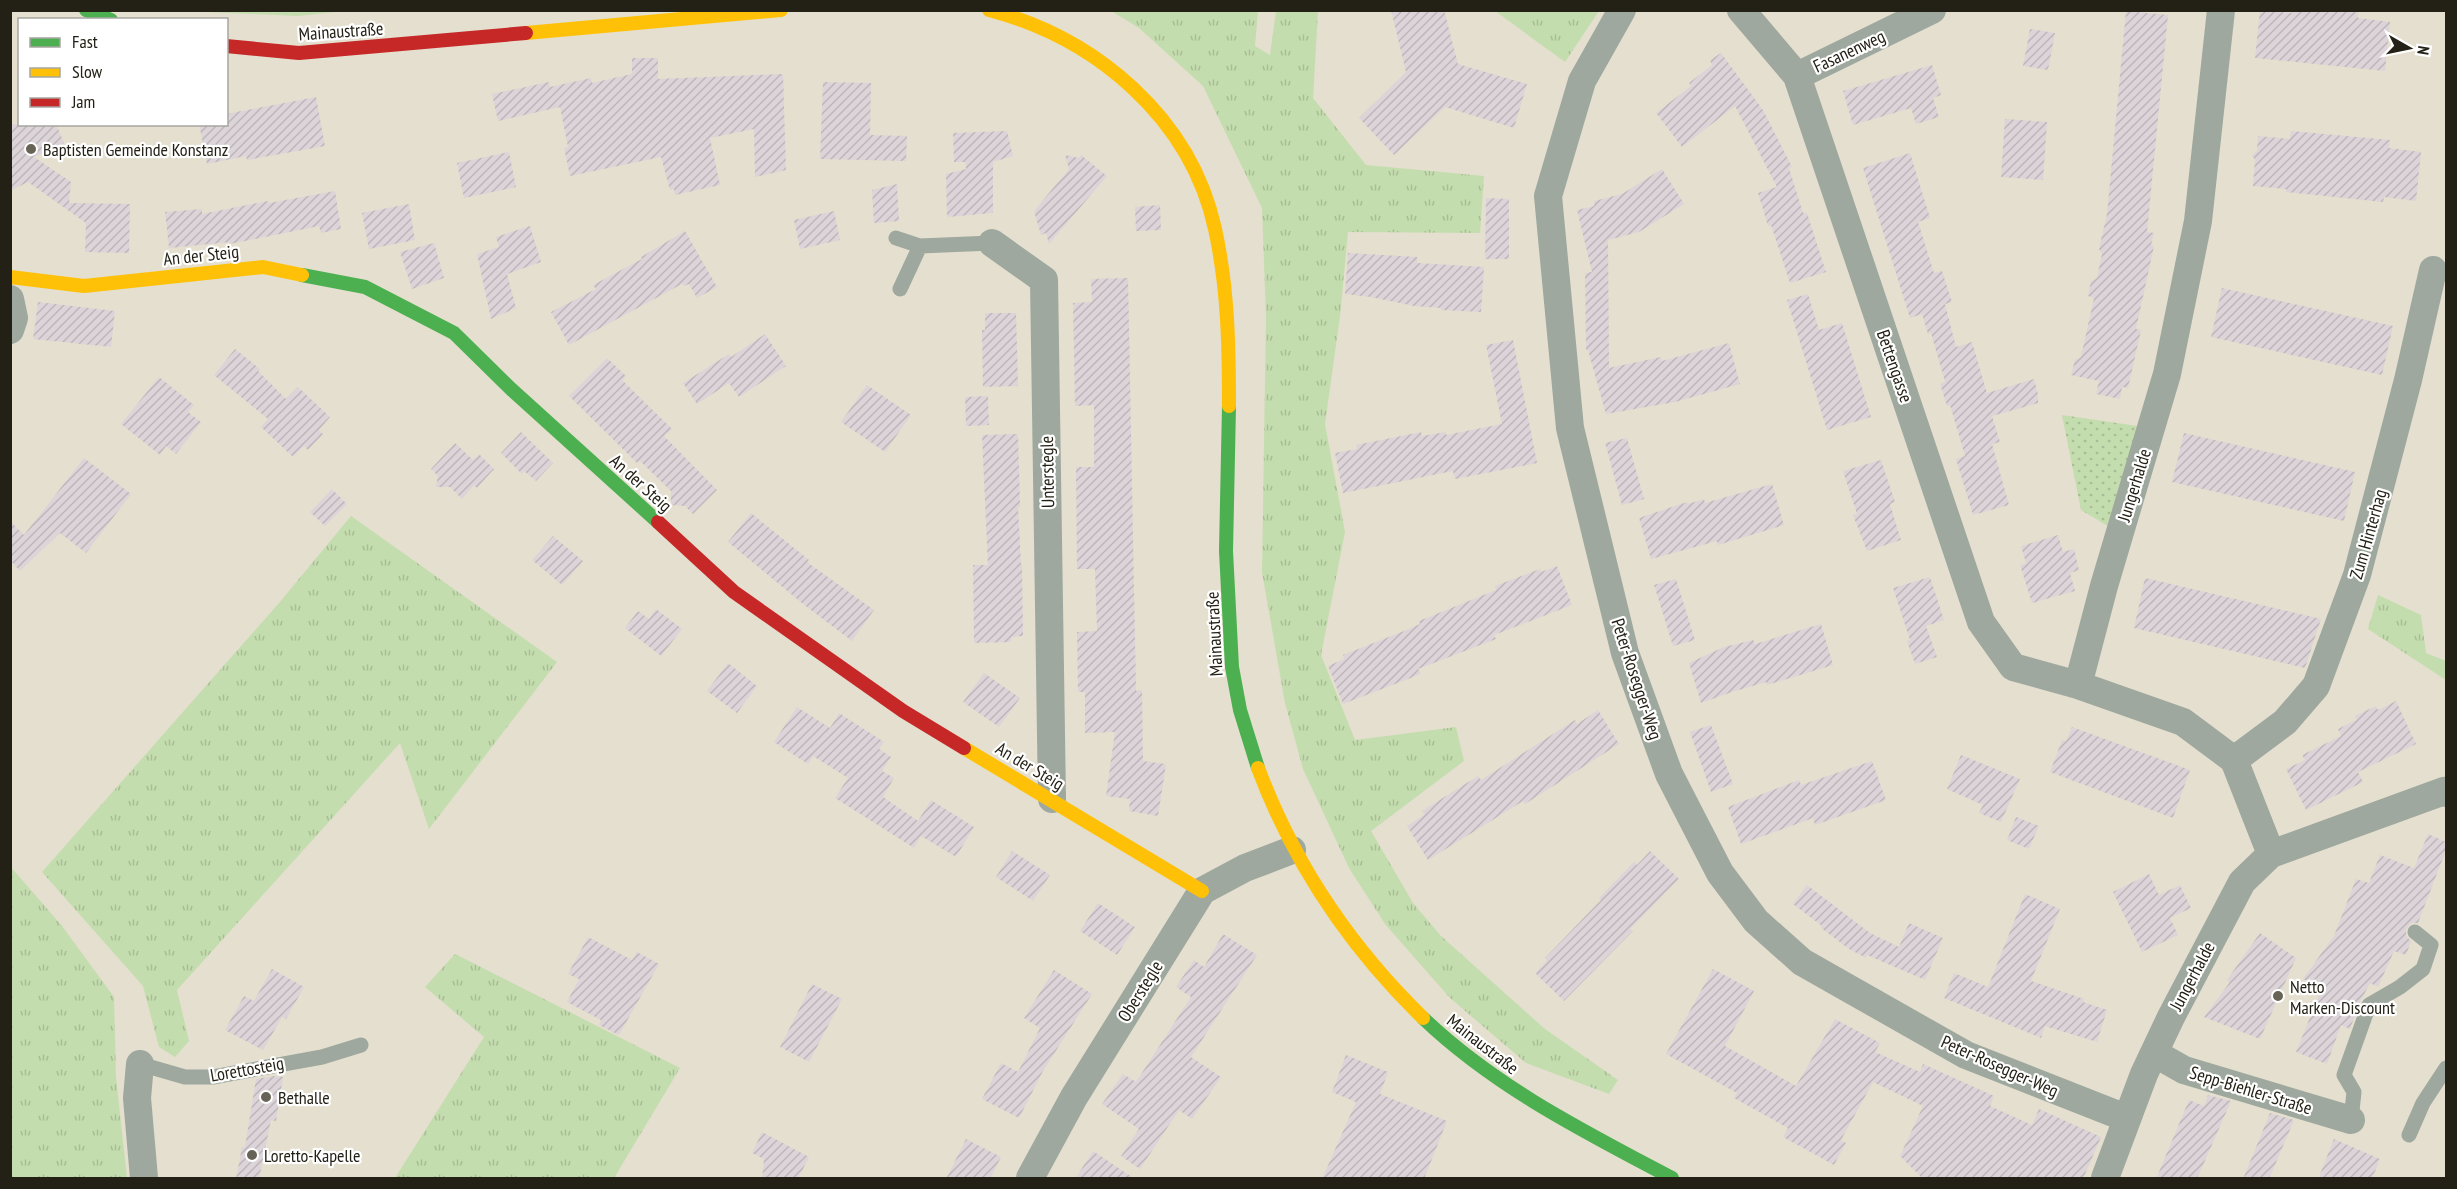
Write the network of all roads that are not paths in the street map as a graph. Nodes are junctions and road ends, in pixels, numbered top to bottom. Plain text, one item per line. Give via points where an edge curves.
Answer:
1 (86, 10) edge
2 (781, 10) edge
3 (989, 10) edge
4 (1622, 10) edge
5 (1741, 10) edge
6 (1932, 10) edge
7 (2221, 10) edge
8 (106, 18) edge
9 (228, 46) edge
10 (1797, 76) junction
11 (896, 238) dead end
12 (992, 243) joint
13 (920, 246) junction
14 (2433, 270) dead end
15 (10, 277) edge
16 (900, 289) dead end
17 (10, 299) edge
18 (10, 330) edge
19 (2078, 685) junction
20 (2234, 760) junction
21 (2446, 793) edge
22 (1052, 799) junction
23 (1292, 850) junction
24 (2271, 854) junction
25 (1202, 891) junction
26 (2415, 932) dead end
27 (361, 1046) dead end
28 (2149, 1063) junction
29 (140, 1064) joint
30 (2446, 1068) edge
31 (2126, 1118) junction
32 (2351, 1119) joint
33 (2409, 1135) dead end
34 (144, 1179) edge
35 (1030, 1179) edge
36 (1672, 1179) edge
37 (2105, 1179) edge

1 - 8 main road
2 - 9 main road, Mainaustraße via 299,53
3 - 23 main road, Mainaustraße via 1023,18 1086,50 1139,90 1181,144 1210,202 1223,255 1229,325 1226,541 1234,681 1251,750
4 - 31 street, Peter-Rosegger-Weg via 1582,81 1548,196 1570,428 1625,653 1669,774 1720,873 1756,921 1802,962 1966,1055
5 - 10 street, Bettengasse
6 - 10 street, Fasanenweg
7 - 19 street, Jungerhalde via 2198,221 2167,374
10 - 19 street, Bettengasse via 1981,622 2013,667
11 - 13 lane, Unterstegle
12 - 13 lane, Unterstegle
12 - 22 street, Unterstegle via 1044,280
13 - 16 lane
14 - 20 street, Zum Hinterhag via 2357,575 2316,686 2285,722
15 - 22 main road, An der Steig via 84,286 263,267 365,287 454,333 734,592 903,711
17 - 18 street via 14,318
19 - 20 street via 2182,722
20 - 24 street
21 - 24 street, Jungerhalde
22 - 25 main road, An der Steig
23 - 25 street via 1245,868
23 - 36 main road, Mainaustraße via 1351,942 1428,1025 1511,1089
24 - 28 street, Jungerhalde via 2242,882
25 - 35 street, Oberstegle via 1074,1097
26 - 32 lane via 2431,945 2423,969 2369,1005 2344,1075 2354,1092
27 - 29 lane, Lorettosteig via 213,1077 185,1077
28 - 31 street
28 - 32 street, Sepp-Biehler-Straße
29 - 34 street, Lorettosteig via 137,1098
30 - 33 lane via 2423,1103
31 - 37 street

